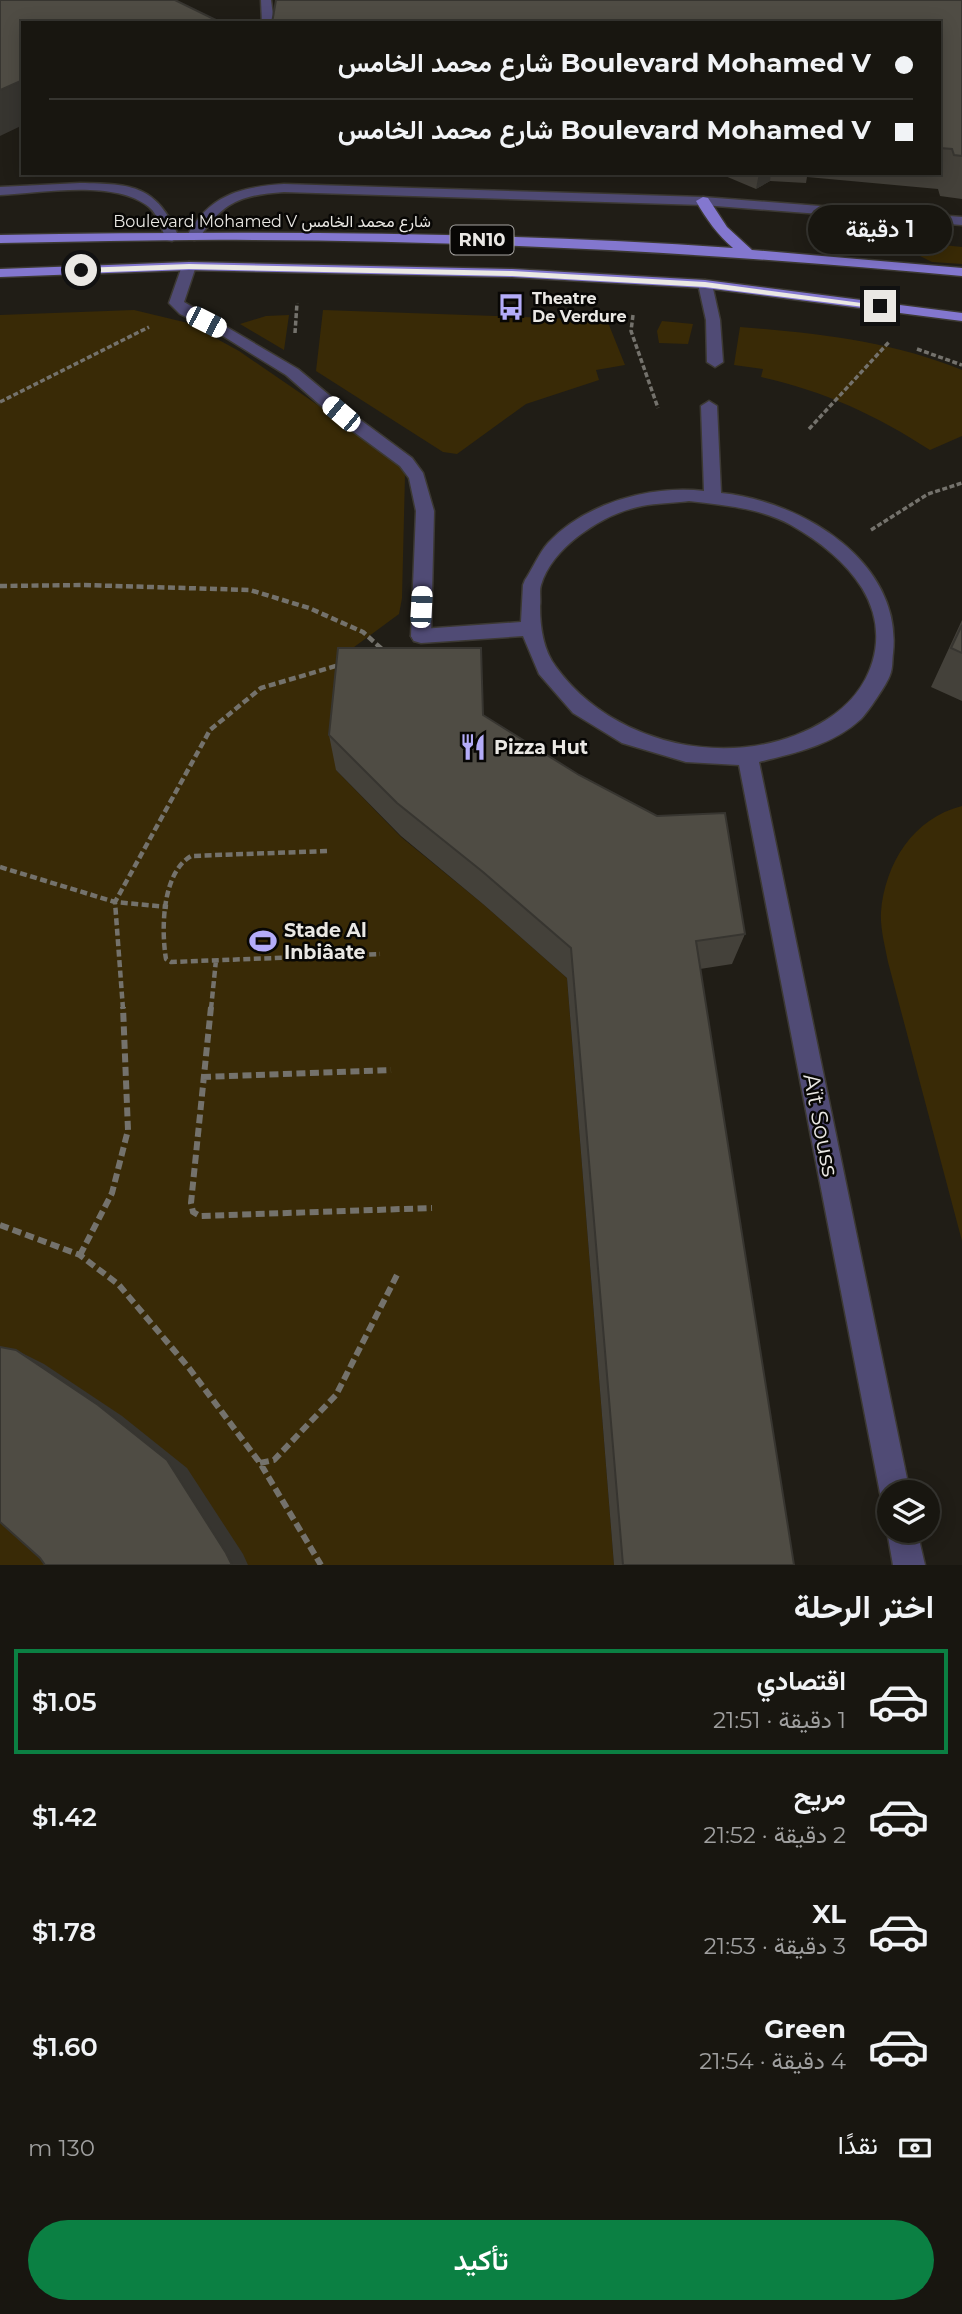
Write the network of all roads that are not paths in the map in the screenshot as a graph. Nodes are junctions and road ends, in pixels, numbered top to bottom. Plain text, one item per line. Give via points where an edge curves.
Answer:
1 (266, 0) edge
2 (268, 21) edge
3 (282, 175) edge
4 (284, 188) junction
5 (0, 191) edge
6 (703, 201) junction
7 (962, 221) edge
8 (194, 236) junction
9 (172, 237) junction
10 (0, 239) edge
11 (748, 254) junction
12 (189, 267) junction
13 (962, 272) edge
14 (0, 273) edge
15 (705, 284) junction
16 (962, 317) edge
17 (715, 362) dead end
18 (709, 406) dead end
19 (713, 498) junction
20 (530, 628) junction
21 (748, 757) junction
22 (891, 1480) edge
23 (904, 1543) edge
24 (909, 1565) edge

1 - 2 street
3 - 4 street
4 - 6 street
4 - 8 street via 262,189 224,201 204,216
5 - 9 street via 85,187 131,193 156,205
6 - 7 street
6 - 11 main road via 727,237
8 - 9 main road, Boulevard Mohamed V شارع محمد الخامس / RN10
8 - 11 main road, Boulevard Mohamed V شارع محمد الخامس / RN10 via 517,241
9 - 10 main road, Boulevard Mohamed V شارع محمد الخامس / RN10
11 - 13 main road, Boulevard Mohamed V شارع محمد الخامس / RN10
12 - 14 main road, RN10
12 - 15 main road, RN10 via 512,273
12 - 20 street via 176,303 292,372 406,462 417,477 425,511 421,636
15 - 16 main road, RN10
15 - 17 street
18 - 19 street
19 - 20 street via 689,495 637,501 589,519 554,548 532,585
19 - 21 street via 744,502 796,520 840,549 872,587 886,630 881,674 854,713 808,742
20 - 21 street via 546,669 580,708 629,737 687,754
21 - 22 street, Aït Souss
23 - 24 street

